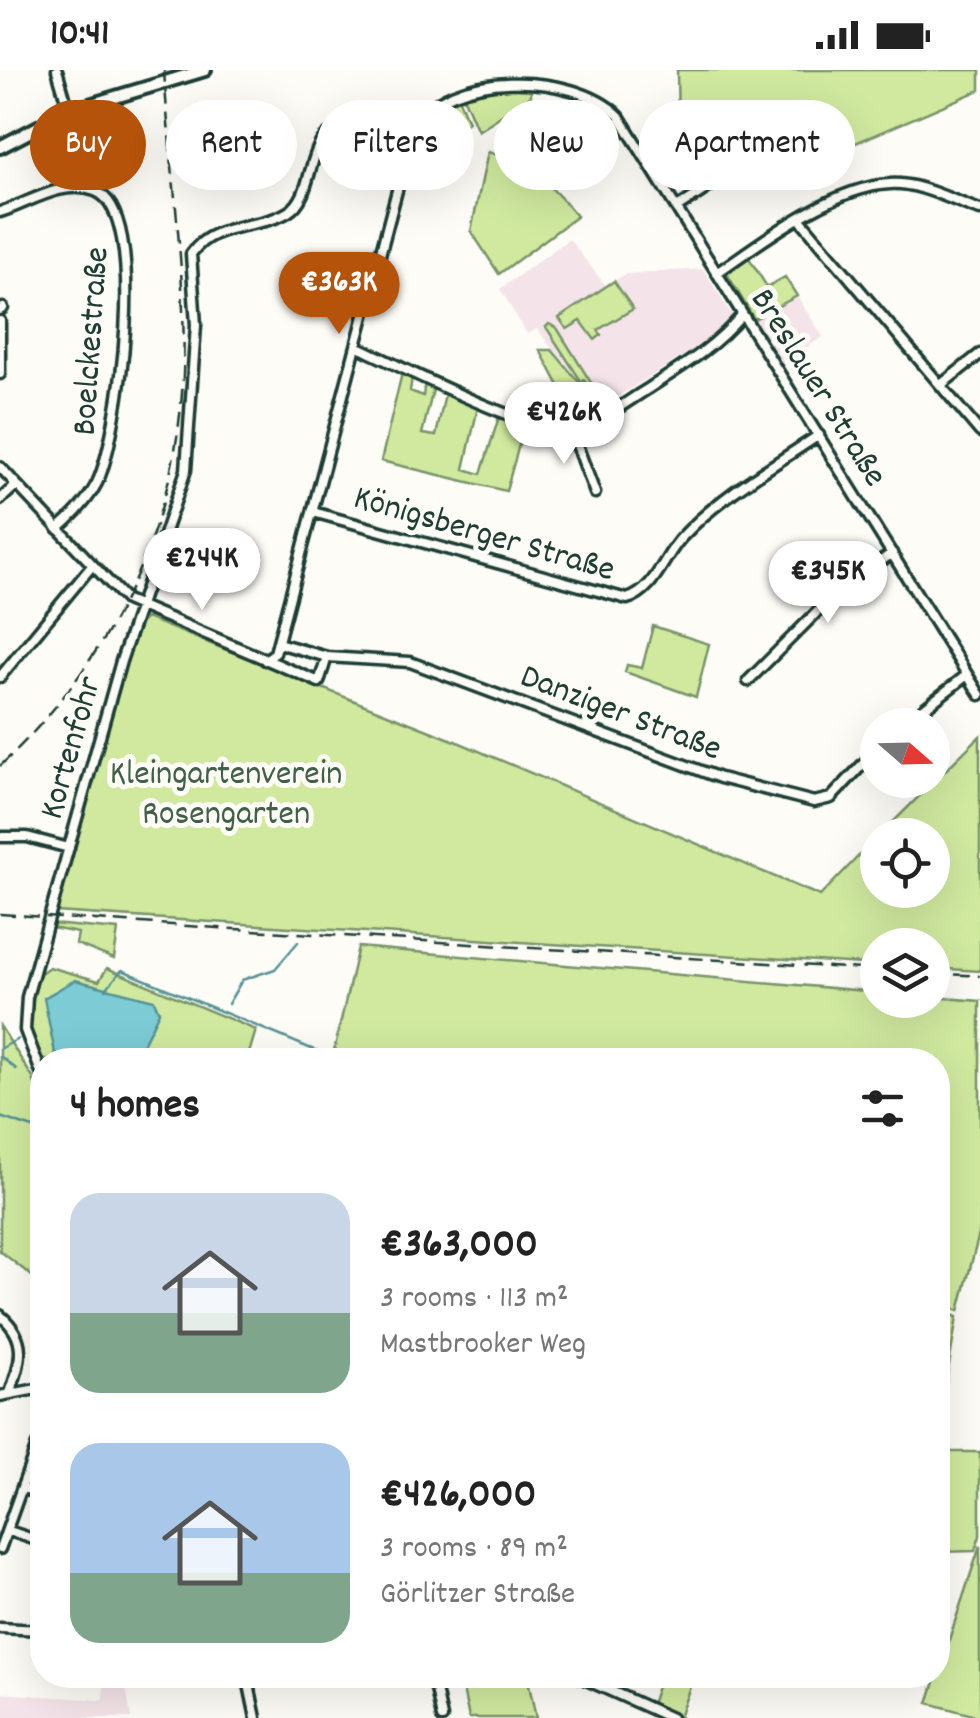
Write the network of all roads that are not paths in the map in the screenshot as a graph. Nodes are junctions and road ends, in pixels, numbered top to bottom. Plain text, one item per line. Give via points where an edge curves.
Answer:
1 (57, 70) edge
2 (205, 70) edge
3 (65, 100) edge
4 (107, 100) edge
5 (436, 100) edge
6 (30, 132) edge
7 (0, 147) edge
8 (317, 152) edge
9 (399, 190) edge
10 (704, 190) edge
11 (677, 208) junction
12 (980, 210) edge
13 (0, 212) edge
14 (799, 218) junction
15 (718, 272) junction
16 (742, 314) junction
17 (0, 320) edge
18 (356, 346) junction
19 (980, 354) edge
20 (0, 374) edge
21 (942, 384) junction
22 (571, 429) junction
23 (980, 432) edge
24 (818, 435) junction
25 (0, 468) edge
26 (16, 485) junction
27 (595, 493) dead end
28 (0, 500) edge
29 (313, 512) junction
30 (58, 530) junction
31 (892, 553) junction
32 (91, 567) junction
33 (138, 607) junction
34 (278, 643) junction
35 (328, 657) junction
36 (266, 660) junction
37 (967, 675) junction
38 (0, 678) edge
39 (748, 681) dead end
40 (980, 696) edge
41 (925, 708) edge
42 (860, 767) edge
43 (0, 837) edge
44 (68, 848) junction
45 (30, 1048) edge
46 (0, 1315) edge
47 (30, 1390) edge
48 (10, 1394) junction
49 (0, 1396) edge
50 (30, 1466) edge
51 (23, 1488) junction
52 (30, 1490) edge
53 (9, 1531) junction
54 (30, 1538) edge
55 (0, 1549) edge
56 (0, 1628) edge
57 (30, 1629) edge
58 (250, 1688) edge
59 (436, 1688) edge
60 (604, 1688) edge
61 (256, 1718) edge
62 (442, 1718) edge
63 (671, 1718) edge

1 - 3 street
2 - 4 main road
5 - 11 street, Breslauer Straße via 472,79 563,83 610,105
6 - 7 main road
8 - 33 street, Kortenfohr via 288,213 209,236 190,254 196,325 186,470
9 - 18 street
10 - 11 street
11 - 15 street, Breslauer Straße
12 - 14 street via 891,184 860,190
13 - 30 street, Boelckestraße via 37,196 84,188 108,199 123,229 126,297 111,436 97,483
14 - 15 street
14 - 21 street
15 - 16 street, Breslauer Straße
16 - 22 street via 696,359
16 - 24 street, Breslauer Straße
17 - 20 street
18 - 22 street via 538,426
18 - 29 street
19 - 21 street
21 - 23 street
22 - 27 street
24 - 29 street, Königsberger Straße via 710,510 650,584 627,598
24 - 31 street, Breslauer Straße
25 - 26 street
26 - 28 street
26 - 30 street
29 - 34 street
30 - 32 street
31 - 37 street, Breslauer Straße
31 - 39 street via 828,600
32 - 33 street
32 - 38 street
33 - 36 street
33 - 44 street, Kortenfohr
34 - 35 street, Danziger Straße
34 - 36 street
35 - 36 street via 319,682
35 - 42 street, Danziger Straße via 410,662 720,778 814,802 831,798
37 - 40 street, Breslauer Straße
37 - 41 street
43 - 44 street
44 - 45 street, Kortenfohr via 24,1014
46 - 48 street via 22,1344
47 - 48 street
48 - 49 street
50 - 51 street
51 - 52 street
51 - 53 street
53 - 54 street
53 - 55 street
56 - 57 street
58 - 61 street
59 - 62 street
60 - 63 street

